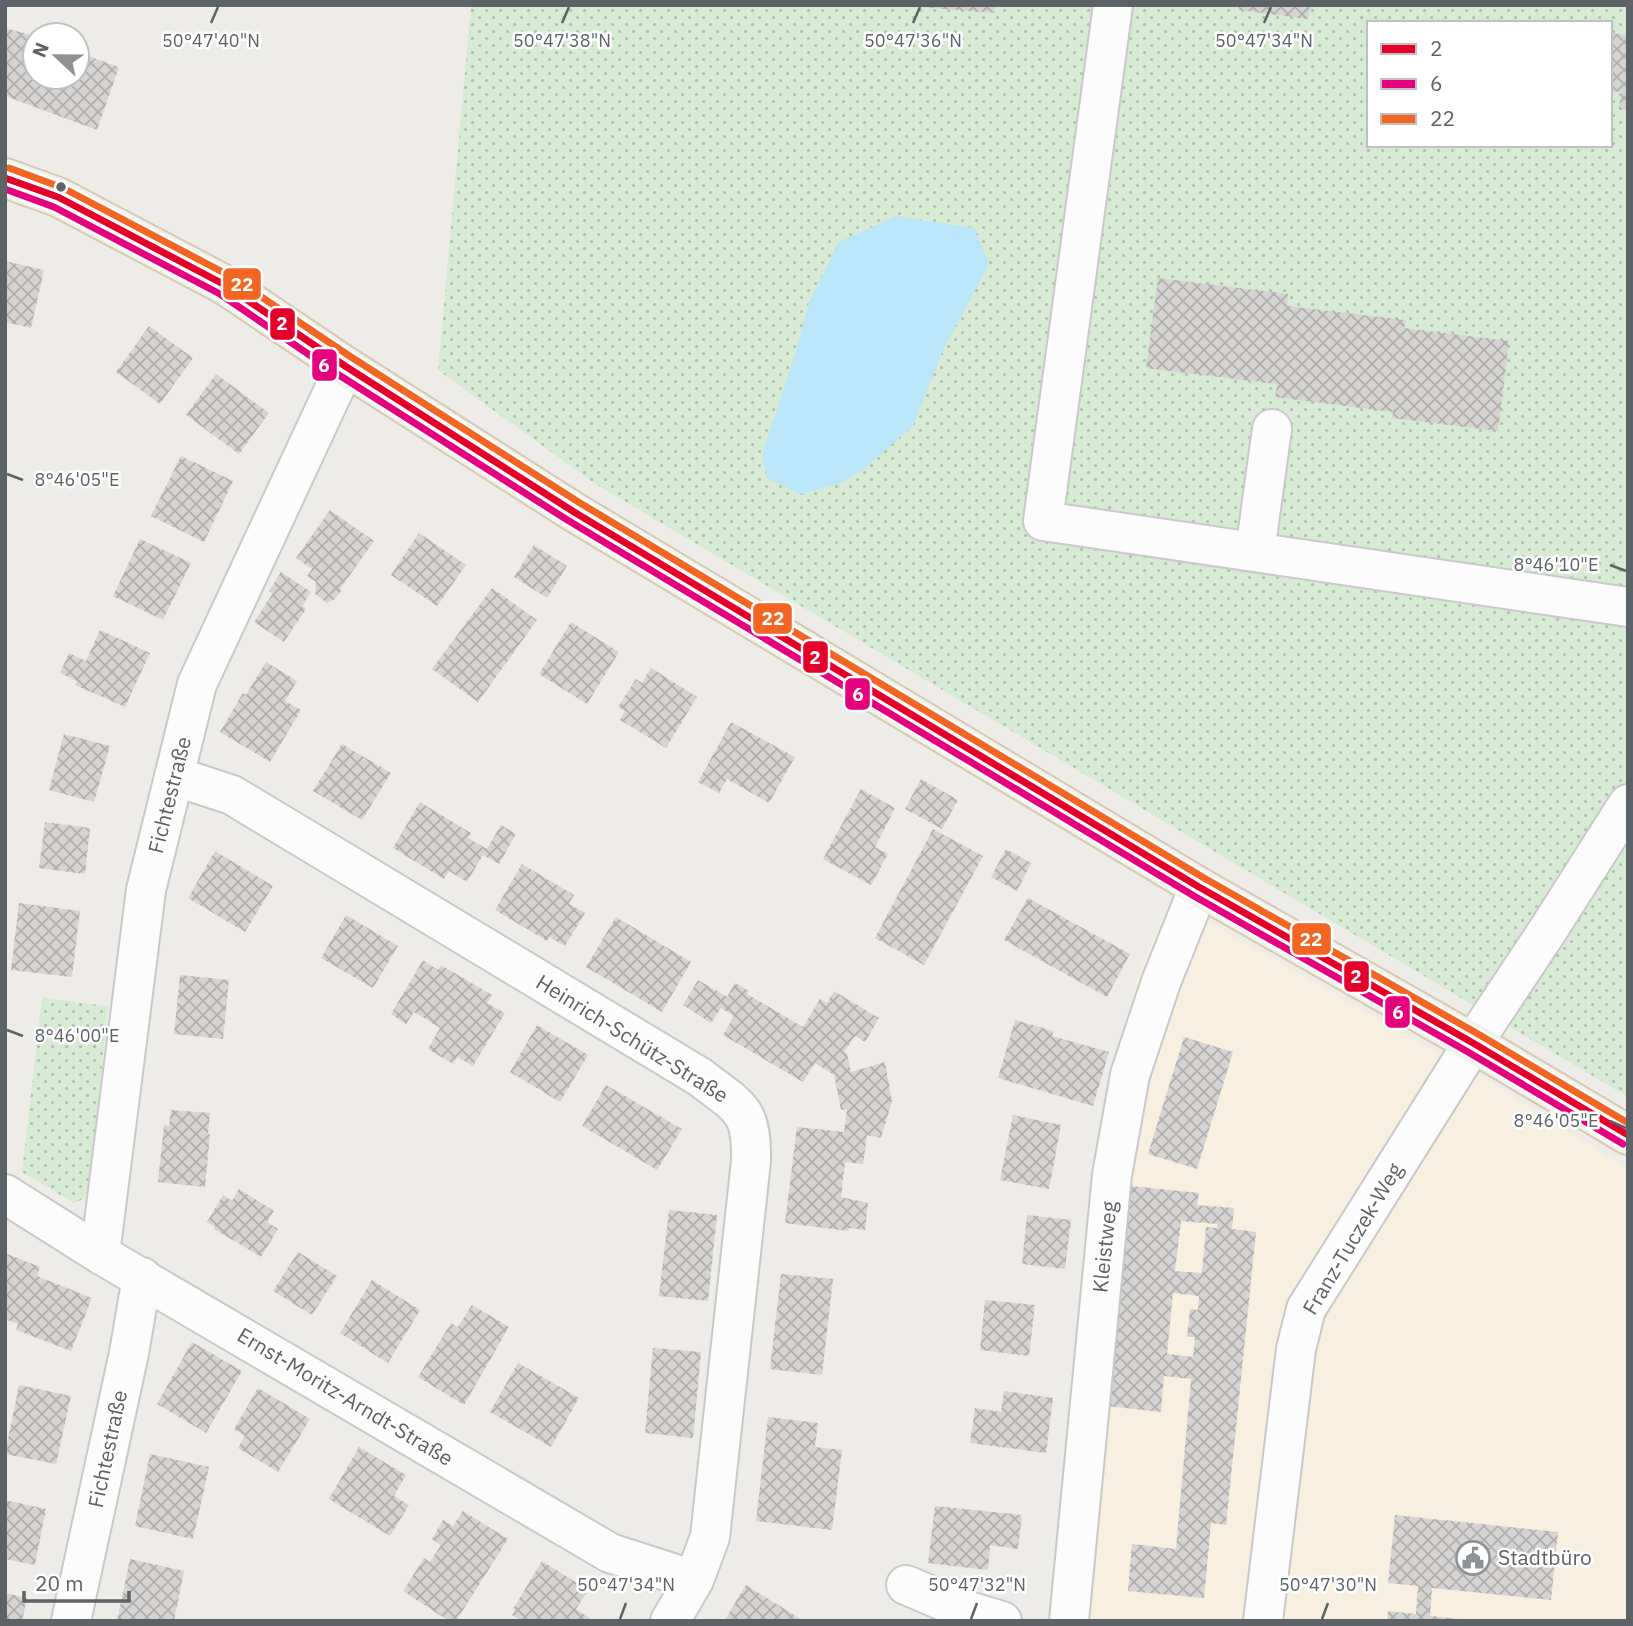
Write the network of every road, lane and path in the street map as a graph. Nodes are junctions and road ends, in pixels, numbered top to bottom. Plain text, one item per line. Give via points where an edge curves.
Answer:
1 (1113, 5) edge
2 (5, 178) edge
3 (345, 366) junction
4 (1272, 429) dead end
5 (1255, 552) junction
6 (1628, 607) edge
7 (174, 776) junction
8 (1628, 804) edge
9 (1199, 887) junction
10 (1473, 1043) junction
11 (1628, 1135) edge
12 (5, 1194) edge
13 (100, 1254) junction
14 (142, 1277) junction
15 (694, 1580) junction
16 (905, 1585) dead end
17 (71, 1621) edge
18 (670, 1621) edge
19 (1002, 1621) edge
20 (1069, 1621) edge
21 (1263, 1621) edge

1 - 5 street via 1043,521
2 - 3 main road via 58,197 225,285
3 - 7 street, Fichtestraße via 197,684
3 - 9 main road via 574,512
4 - 5 street
5 - 6 street
7 - 13 street, Fichtestraße via 146,890
7 - 15 street, Heinrich-Schütz-Straße via 232,795 688,1070 743,1110 752,1134 751,1161 710,1537
8 - 10 street, Franz-Tuczek-Weg
9 - 10 main road
9 - 20 street, Kleistweg via 1130,1075 1112,1175
10 - 11 main road
10 - 21 street, Franz-Tuczek-Weg via 1307,1309 1296,1349
12 - 13 street, Ernst-Moritz-Arndt-Straße
13 - 14 street, Ernst-Moritz-Arndt-Straße
14 - 15 street, Ernst-Moritz-Arndt-Straße via 610,1553
14 - 17 street, Fichtestraße
15 - 18 street, Heinrich-Schütz-Straße
16 - 19 street

